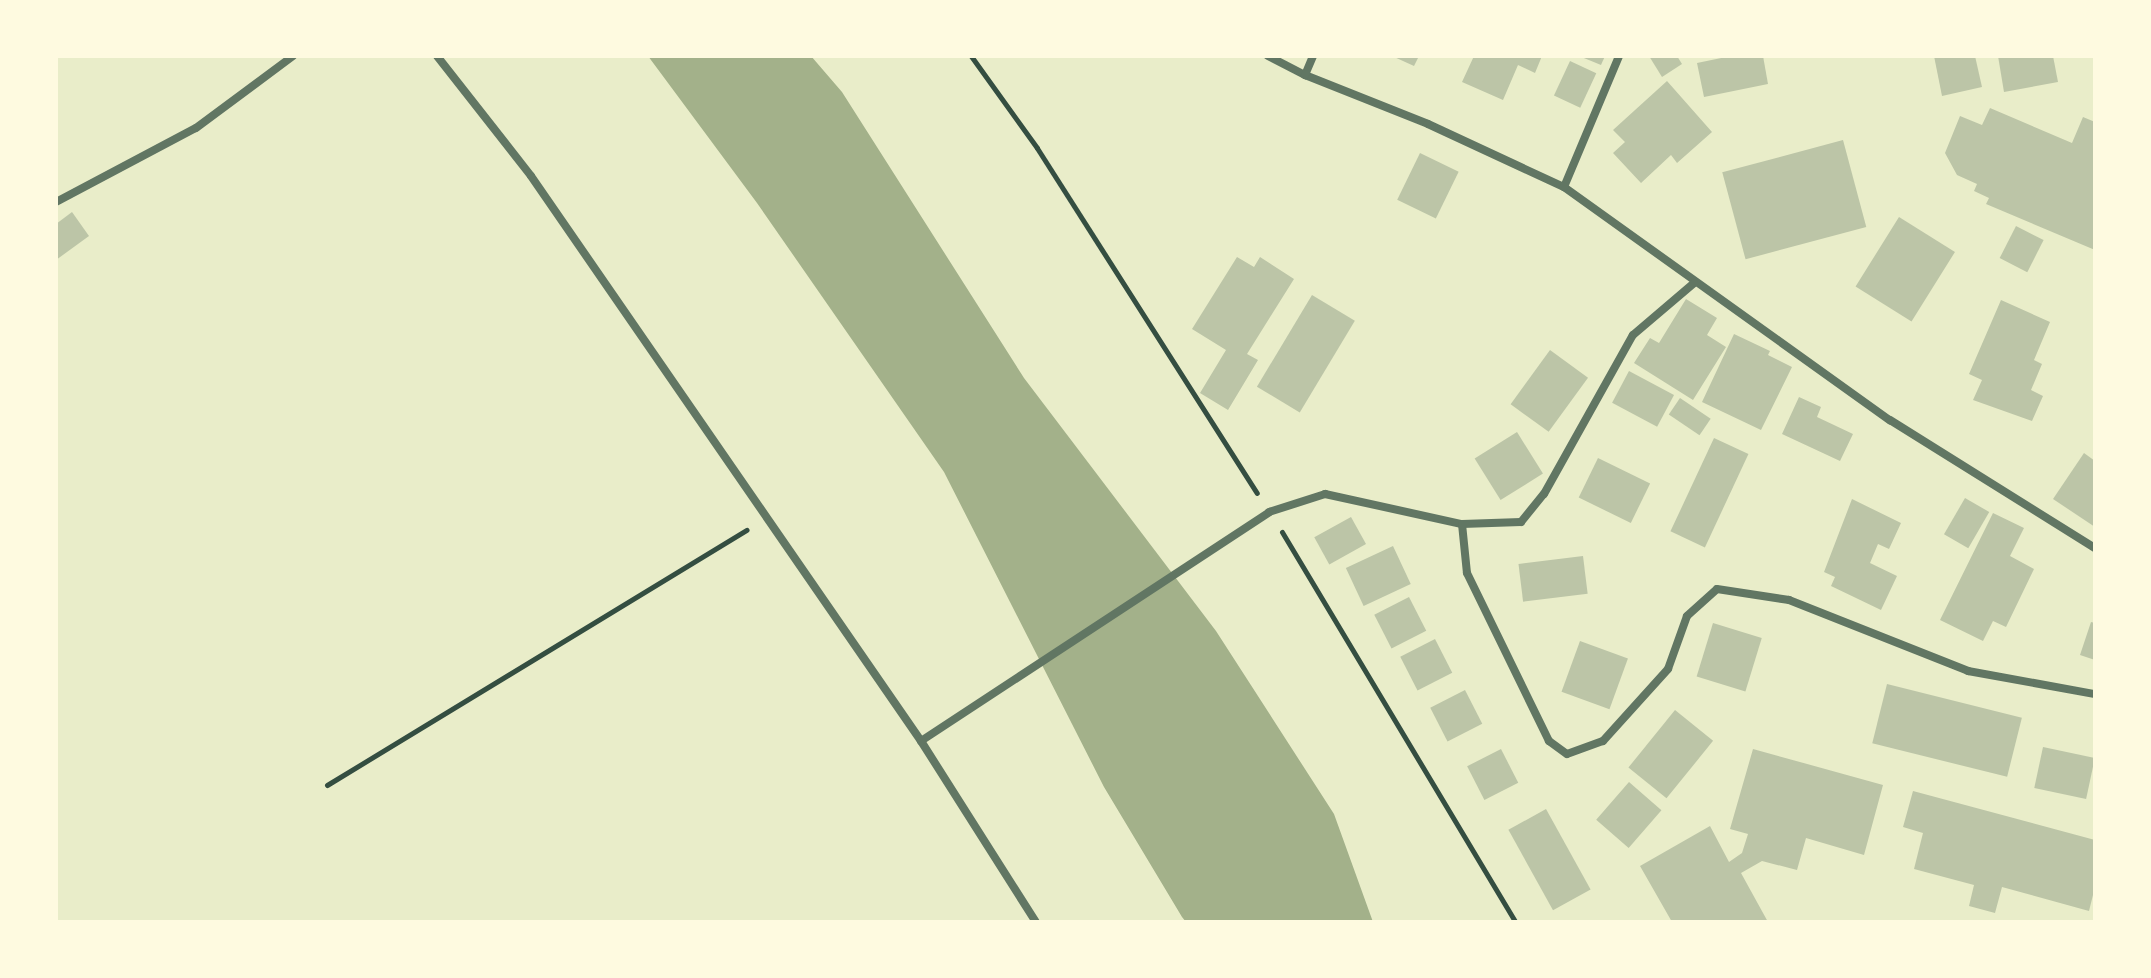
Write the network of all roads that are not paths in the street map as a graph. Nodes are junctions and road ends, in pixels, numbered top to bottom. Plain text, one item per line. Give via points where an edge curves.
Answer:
1 (293, 56) edge
2 (437, 56) edge
3 (1268, 56) edge
4 (1313, 56) edge
5 (1619, 56) edge
6 (1305, 75) junction
7 (1564, 187) junction
8 (56, 202) edge
9 (1694, 283) junction
10 (1462, 524) junction
11 (2095, 548) edge
12 (2095, 694) edge
13 (921, 741) junction
14 (1036, 922) edge

1 - 8 street via 196,128
2 - 13 street via 531,176
3 - 6 street
4 - 6 street
5 - 7 street
6 - 7 street
7 - 9 street
9 - 10 street via 1633,335 1544,494 1521,522
9 - 11 street via 1890,420
10 - 12 street via 1467,573 1549,741 1567,754 1603,741 1668,669 1687,616 1717,589 1789,600 1968,671
10 - 13 street via 1325,494 1269,512
13 - 14 street

